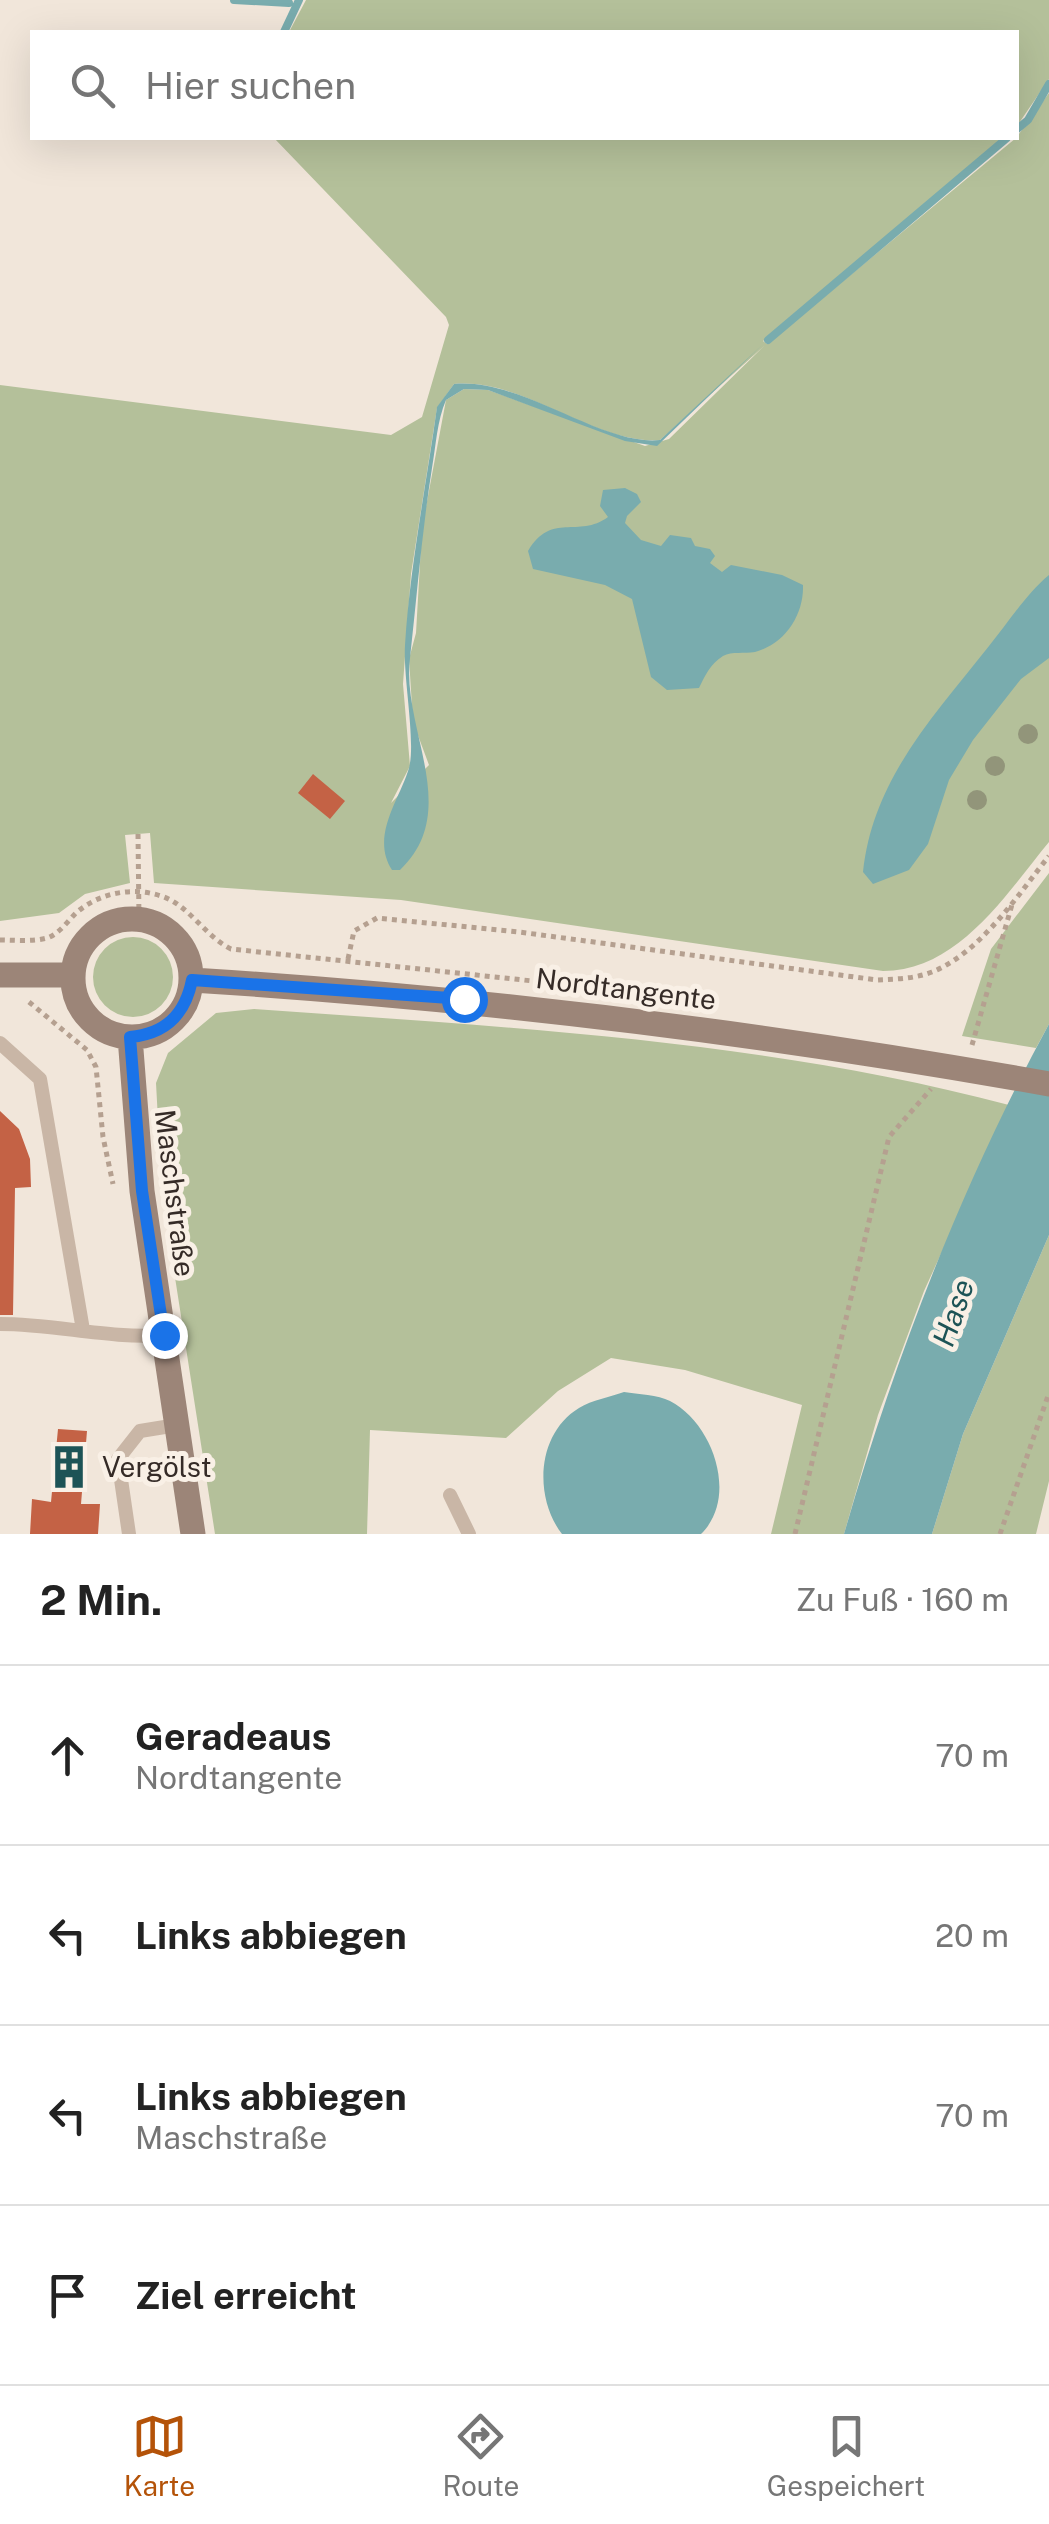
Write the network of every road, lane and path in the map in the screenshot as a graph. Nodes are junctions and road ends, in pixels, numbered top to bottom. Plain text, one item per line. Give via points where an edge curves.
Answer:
1 (138, 834) dead end
2 (1049, 856) edge
3 (140, 892) junction
4 (1013, 900) junction
5 (139, 919) junction
6 (0, 940) edge
7 (27, 940) junction
8 (348, 959) junction
9 (0, 975) edge
10 (26, 975) junction
11 (73, 975) junction
12 (192, 980) junction
13 (586, 986) dead end
14 (344, 990) junction
15 (130, 1037) junction
16 (0, 1044) edge
17 (967, 1056) junction
18 (1049, 1084) edge
19 (116, 1200) dead end
20 (0, 1324) edge
21 (84, 1330) junction
22 (164, 1335) junction
23 (1049, 1393) edge
24 (177, 1425) junction
25 (450, 1496) dead end
26 (129, 1534) edge
27 (193, 1534) edge
28 (470, 1534) edge
29 (795, 1534) edge
30 (1000, 1534) edge

1 - 3 path
2 - 4 path
3 - 5 path
3 - 7 path via 110,893 48,938
3 - 8 path via 184,910 208,937 230,949
4 - 8 path via 955,959 909,978 877,980 377,918 354,931
4 - 17 path
5 - 11 street via 94,933
5 - 12 street via 182,946
6 - 7 path
7 - 10 path
8 - 13 path
8 - 14 path
9 - 10 street
10 - 11 street
10 - 19 path via 26,1001 74,1038 96,1067
11 - 15 street via 83,1010 96,1024
12 - 14 street, Nordtangente
12 - 15 street via 188,998 166,1027
14 - 17 street, Nordtangente
15 - 22 street, Maschstraße via 142,1191
16 - 21 lane via 40,1080
17 - 18 street, Nordtangente
17 - 29 path via 889,1137
20 - 21 lane
21 - 22 lane via 124,1338
22 - 24 street, Maschstraße
23 - 30 path
24 - 26 lane via 140,1431 118,1458
24 - 27 street, Maschstraße
25 - 28 lane

